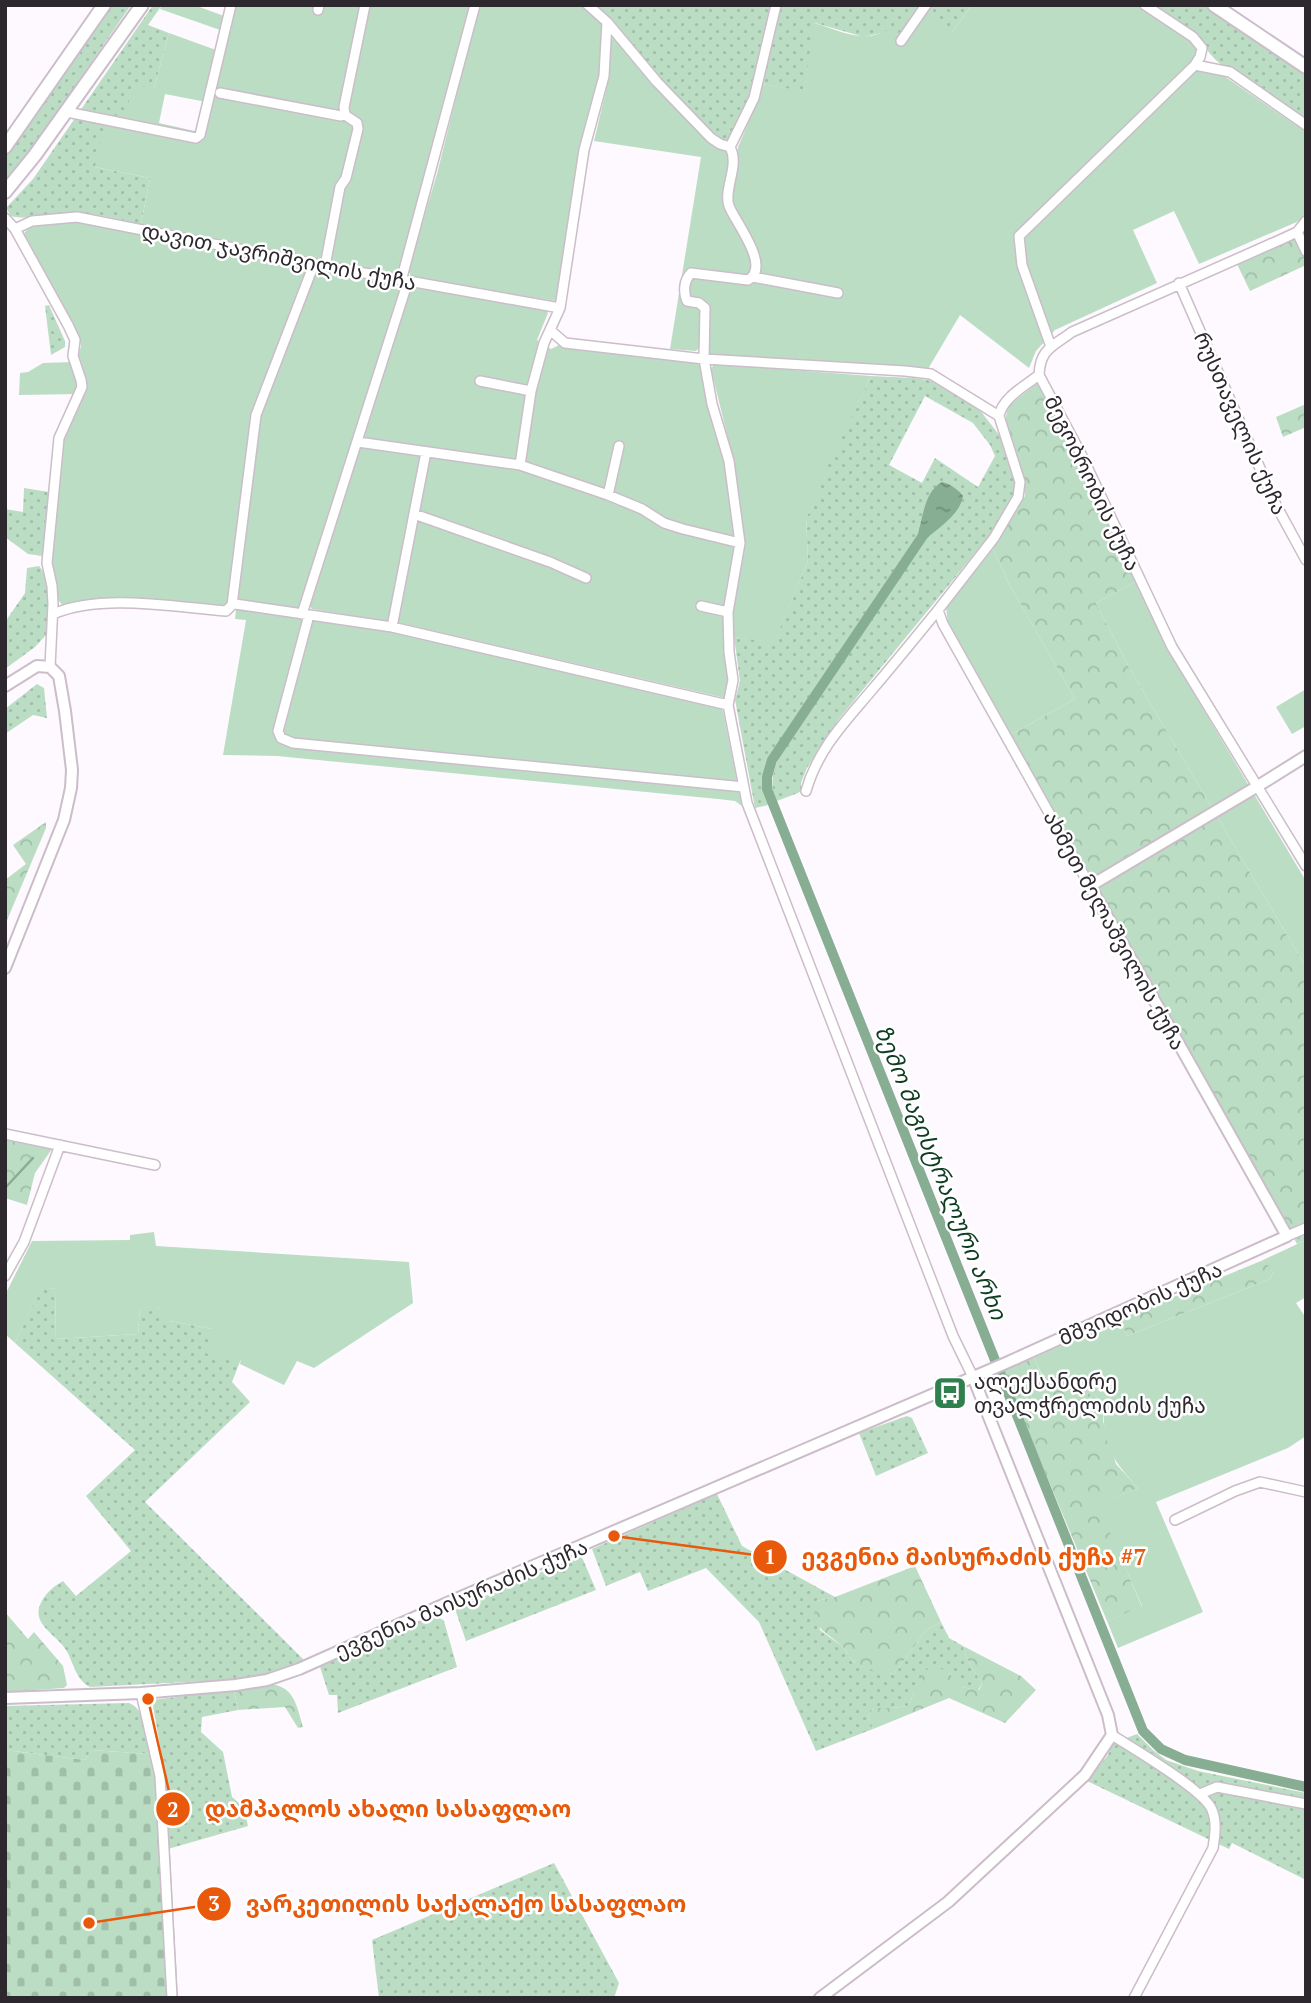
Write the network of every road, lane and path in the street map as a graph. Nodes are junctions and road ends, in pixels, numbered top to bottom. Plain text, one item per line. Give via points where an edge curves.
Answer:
1 (104, 5) edge
2 (142, 5) edge
3 (231, 5) edge
4 (365, 5) edge
5 (475, 5) edge
6 (588, 5) edge
7 (776, 5) edge
8 (926, 5) edge
9 (1145, 5) edge
10 (1214, 5) edge
11 (607, 22) junction
12 (901, 41) dead end
13 (1195, 65) junction
14 (1306, 67) edge
15 (220, 93) dead end
16 (66, 112) junction
17 (345, 115) junction
18 (1306, 125) edge
19 (5, 147) edge
20 (730, 147) junction
21 (5, 192) edge
22 (5, 218) edge
23 (1306, 221) edge
24 (15, 229) junction
25 (1297, 232) junction
26 (1306, 251) edge
27 (314, 264) junction
28 (325, 266) junction
29 (753, 277) junction
30 (404, 281) junction
31 (1179, 283) junction
32 (838, 293) dead end
33 (559, 309) junction
34 (550, 330) junction
35 (1051, 347) junction
36 (704, 359) junction
37 (1039, 375) junction
38 (480, 381) dead end
39 (531, 391) junction
40 (999, 416) junction
41 (358, 442) junction
42 (619, 446) dead end
43 (426, 452) junction
44 (520, 465) junction
45 (608, 495) junction
46 (414, 514) junction
47 (740, 543) junction
48 (1306, 561) edge
49 (586, 578) dead end
50 (232, 605) junction
51 (701, 606) dead end
52 (938, 610) junction
53 (728, 612) junction
54 (53, 614) junction
55 (306, 614) junction
56 (392, 627) junction
57 (50, 667) junction
58 (5, 686) edge
59 (728, 705) junction
60 (1306, 756) edge
61 (1258, 786) junction
62 (744, 787) junction
63 (806, 791) dead end
64 (1306, 866) edge
65 (1090, 886) junction
66 (5, 968) edge
67 (5, 1134) edge
68 (60, 1145) junction
69 (155, 1165) dead end
70 (1306, 1228) edge
71 (1287, 1236) junction
72 (5, 1276) edge
73 (979, 1374) junction
74 (1306, 1492) edge
75 (1175, 1520) dead end
76 (141, 1693) junction
77 (5, 1698) edge
78 (1112, 1735) junction
79 (1200, 1794) junction
80 (1306, 1804) edge
81 (172, 1998) edge
82 (820, 1998) edge
83 (1134, 1998) edge

1 - 19 main road
2 - 16 main road
3 - 16 street via 202,131 196,138
4 - 17 street
5 - 30 street
6 - 11 street
7 - 20 street via 754,98
8 - 12 street
9 - 13 street via 1193,37 1202,48
10 - 14 main road
11 - 20 street via 710,138
11 - 33 street via 604,76 584,150
13 - 18 street via 1230,72
13 - 35 street via 1019,236 1022,265
15 - 17 street
16 - 21 main road
17 - 28 street via 358,129 340,187
20 - 29 street via 734,155 728,204 753,250 757,265
22 - 24 street
23 - 25 street
24 - 27 street, დავით ჯავრიშვილის ქუჩა via 32,221 77,217
24 - 54 street via 71,332 82,387 59,438 47,564
25 - 26 street
25 - 31 street
27 - 28 street, დავით ჯავრიშვილის ქუჩა
27 - 50 street via 256,415
28 - 30 street, დავით ჯავრიშვილის ქუჩა
29 - 32 street
29 - 36 street via 696,272 687,277 687,301 705,309
30 - 33 street, დავით ჯავრიშვილის ქუჩა
30 - 41 street
31 - 35 street via 1072,332
31 - 48 street, რუსთაველის ქუჩა via 1276,505
33 - 34 street
34 - 36 street via 565,343
34 - 39 street
35 - 37 street, მეგობრობის ქუჩა via 1039,362
36 - 40 street via 930,374
36 - 47 street via 729,461
37 - 40 street via 1005,403
37 - 61 street, მეგობრობის ქუჩა via 1082,454 1172,647
38 - 39 street
39 - 44 street
40 - 52 street via 1020,482 1018,498
41 - 43 street
41 - 55 street
42 - 45 street
43 - 44 street
43 - 46 street
44 - 45 street
45 - 47 street via 664,523
46 - 49 street
46 - 56 street
47 - 53 street
50 - 54 street via 226,611 91,604
50 - 55 street
51 - 53 street
52 - 63 street via 828,744
52 - 65 street, ახმეთ მელაშვილის ქუჩა
53 - 59 street via 733,680
54 - 57 street
55 - 56 street
55 - 62 street via 278,731 281,738 293,743
56 - 59 street
57 - 58 street via 37,666
57 - 66 street via 59,676 71,752 71,788 64,820
59 - 62 street
60 - 61 street
61 - 64 street, მეგობრობის ქუჩა
61 - 65 street
62 - 73 street via 953,1336
65 - 71 street, ახმეთ მელაშვილის ქუჩა
67 - 68 street
68 - 69 street
68 - 72 street via 24,1242
70 - 71 street, მშვიდობის ქუჩა
71 - 73 street, მშვიდობის ქუჩა
73 - 76 street, ევგენია მაისურაძის ქუჩა via 299,1669 236,1685
73 - 78 street
74 - 75 street via 1260,1482
76 - 77 street, ევგენია მაისურაძის ქუჩა
76 - 81 street via 160,1776
78 - 79 street
78 - 82 street via 1085,1775 948,1902
79 - 80 street via 1217,1787
79 - 83 street via 1212,1808 1213,1848

